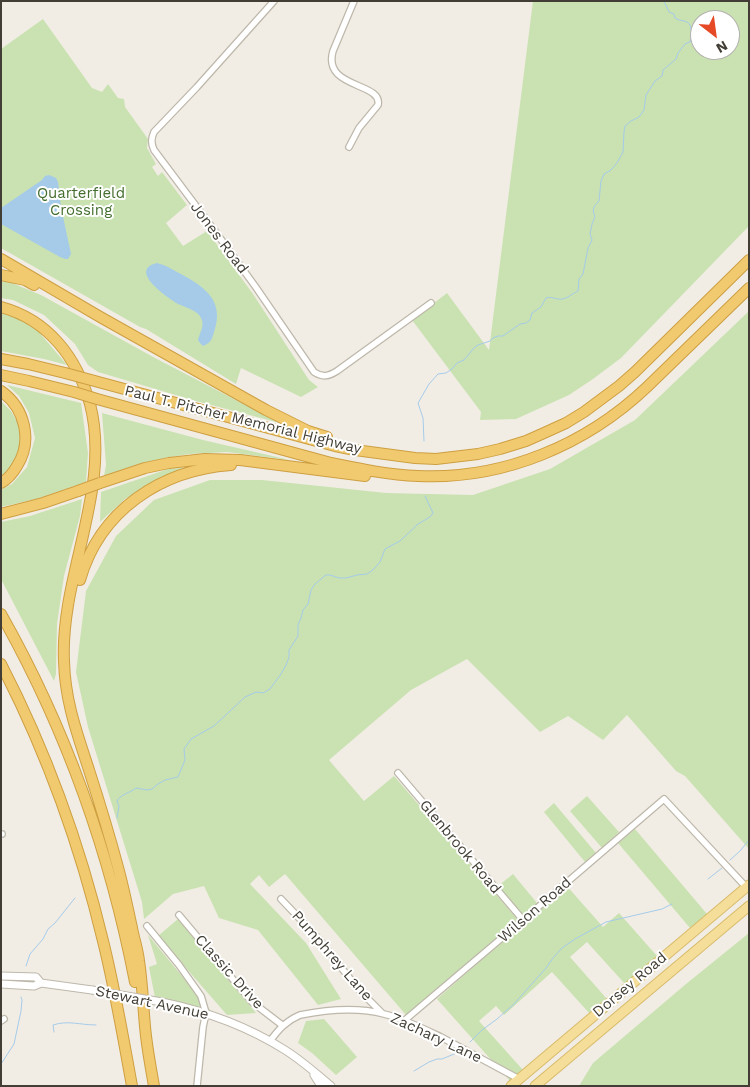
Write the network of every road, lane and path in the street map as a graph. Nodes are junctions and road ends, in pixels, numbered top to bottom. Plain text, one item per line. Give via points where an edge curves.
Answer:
1 (274, 1) edge
2 (354, 1) edge
3 (349, 147) dead end
4 (1, 259) edge
5 (749, 260) edge
6 (1, 275) edge
7 (749, 288) edge
8 (431, 303) dead end
9 (1, 306) edge
10 (102, 318) junction
11 (1, 359) edge
12 (1, 375) edge
13 (1, 390) edge
14 (378, 453) junction
15 (285, 466) junction
16 (457, 475) junction
17 (1, 483) edge
18 (1, 514) edge
19 (1, 614) edge
20 (64, 638) junction
21 (1, 664) edge
22 (1, 671) edge
23 (19, 701) junction
24 (398, 773) dead end
25 (748, 887) edge
26 (281, 899) dead end
27 (749, 906) edge
28 (179, 915) dead end
29 (523, 920) junction
30 (147, 926) dead end
31 (1, 976) edge
32 (41, 983) junction
33 (1, 984) edge
34 (206, 1013) junction
35 (382, 1013) junction
36 (405, 1020) junction
37 (282, 1025) junction
38 (146, 1037) junction
39 (270, 1041) junction
40 (309, 1068) junction
41 (519, 1079) junction
42 (132, 1086) edge
43 (154, 1086) edge
44 (197, 1086) edge
45 (321, 1086) edge
46 (331, 1086) edge
47 (511, 1086) edge
48 (534, 1086) edge

1 - 8 street, Jones Road via 154,132 151,144 154,150 318,375 326,376 337,371
2 - 3 street via 333,51 333,66 345,80 373,92 379,102
4 - 10 highway
5 - 14 highway, Paul T. Pitcher Memorial Highway via 619,386 566,423 526,441 478,454 436,459
6 - 10 highway via 24,280
7 - 16 highway, Paul T. Pitcher Memorial Highway via 631,402 594,429 527,460
9 - 20 highway via 28,318 58,341 77,368 90,406 94,469
10 - 14 highway via 287,421 336,441
11 - 14 highway, Paul T. Pitcher Memorial Highway, bridge via 66,373 335,446
12 - 16 highway, Paul T. Pitcher Memorial Highway, bridge via 331,463 388,474
13 - 17 highway via 19,410 26,439 20,461
15 - 16 highway via 388,479 419,480
15 - 18 highway, bridge via 231,459 169,463
15 - 20 highway via 231,465 198,469 166,480 138,497 112,521 93,548 83,568
19 - 38 highway via 29,666 88,804 124,928
20 - 38 highway via 70,710 119,871 139,960
21 - 23 highway
22 - 23 highway
23 - 42 highway via 59,796 86,876 104,942
24 - 29 street, Glenbrook Road
25 - 29 street, Wilson Road via 664,799
25 - 41 main road, Dorsey Road
26 - 35 street, Pumphrey Lane via 319,939 358,990
27 - 48 main road, Dorsey Road
28 - 37 street, Classic Drive via 252,1002
29 - 36 street, Wilson Road
30 - 34 street via 201,996
31 - 32 street, Stewart Avenue via 36,977
32 - 33 street, Stewart Avenue via 34,986
32 - 34 street, Stewart Avenue, bridge via 162,1002
34 - 39 street, Stewart Avenue
34 - 44 street
35 - 36 street, Zachary Lane
35 - 37 street, Zachary Lane via 346,1010 307,1014
36 - 41 street, Zachary Lane
37 - 39 street, Zachary Lane
38 - 43 highway
39 - 40 street, Stewart Avenue
40 - 45 street, Stewart Avenue
40 - 46 street, Stewart Avenue
41 - 47 main road, Dorsey Road

